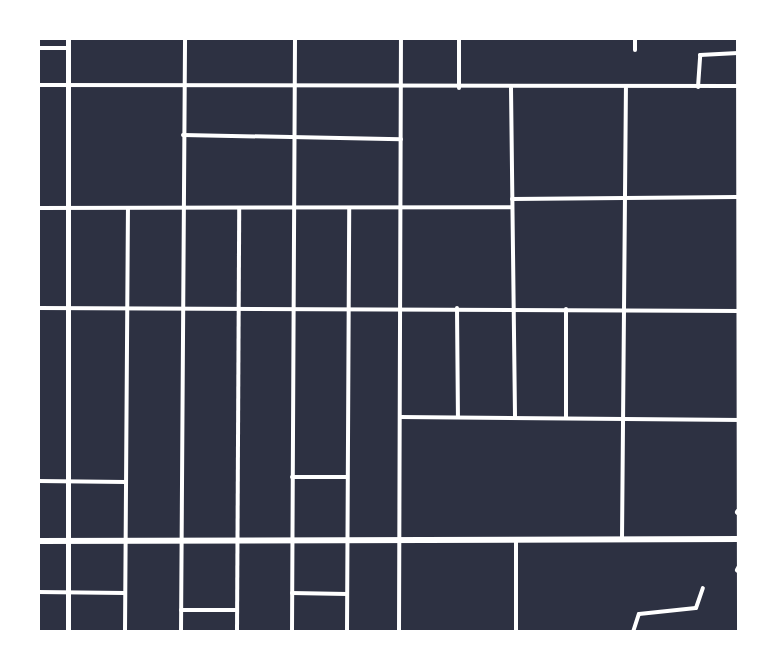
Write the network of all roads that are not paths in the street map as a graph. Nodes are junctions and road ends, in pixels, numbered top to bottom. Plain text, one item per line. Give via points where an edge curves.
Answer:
1 (68, 38) edge
2 (185, 38) edge
3 (295, 38) edge
4 (401, 38) edge
5 (459, 38) edge
6 (635, 38) edge
7 (740, 40) edge
8 (38, 48) edge
9 (68, 48) junction
10 (635, 50) dead end
11 (738, 53) junction
12 (67, 84) junction
13 (38, 85) edge
14 (184, 86) junction
15 (740, 86) edge
16 (295, 87) junction
17 (698, 87) junction
18 (401, 88) junction
19 (459, 88) junction
20 (511, 88) junction
21 (626, 88) junction
22 (183, 135) junction
23 (296, 138) junction
24 (401, 139) junction
25 (626, 197) junction
26 (737, 197) junction
27 (512, 199) junction
28 (511, 207) junction
29 (38, 208) edge
30 (68, 208) junction
31 (128, 208) junction
32 (183, 208) junction
33 (239, 208) junction
34 (349, 208) junction
35 (401, 208) junction
36 (294, 209) junction
37 (740, 258) edge
38 (68, 307) junction
39 (128, 307) junction
40 (183, 307) junction
41 (238, 307) junction
42 (292, 307) junction
43 (349, 307) junction
44 (38, 308) edge
45 (400, 308) junction
46 (457, 308) junction
47 (515, 308) junction
48 (566, 309) junction
49 (625, 309) junction
50 (740, 309) edge
51 (400, 417) junction
52 (458, 417) junction
53 (515, 418) junction
54 (566, 418) junction
55 (624, 419) junction
56 (740, 420) edge
57 (292, 477) junction
58 (347, 477) junction
59 (38, 481) edge
60 (68, 481) junction
61 (126, 482) junction
62 (740, 514) edge
63 (181, 538) junction
64 (238, 538) junction
65 (400, 538) junction
66 (741, 538) edge
67 (292, 539) junction
68 (622, 539) junction
69 (68, 540) junction
70 (125, 540) junction
71 (516, 540) junction
72 (38, 541) edge
73 (347, 541) junction
74 (742, 563) edge
75 (738, 570) junction
76 (703, 588) dead end
77 (38, 592) edge
78 (68, 592) junction
79 (125, 593) junction
80 (292, 593) junction
81 (347, 594) junction
82 (181, 610) junction
83 (237, 610) junction
84 (68, 632) edge
85 (125, 632) edge
86 (181, 632) edge
87 (237, 632) edge
88 (292, 632) edge
89 (347, 632) edge
90 (399, 632) edge
91 (516, 632) edge
92 (633, 632) edge
93 (739, 632) edge

1 - 9 street
2 - 14 street
3 - 16 street
4 - 18 street
5 - 19 street
6 - 10 street
7 - 11 street
8 - 9 street
9 - 12 street
11 - 15 street
11 - 17 street via 700,55
12 - 13 street
12 - 14 street
12 - 30 street
14 - 16 street
14 - 22 street
15 - 17 street
15 - 26 street
16 - 18 street
16 - 23 street
17 - 21 street
18 - 19 street
18 - 24 street
19 - 20 street
20 - 21 street
20 - 27 street
21 - 25 street
22 - 23 street
22 - 32 street
23 - 24 street
23 - 36 street
24 - 35 street
25 - 26 street
25 - 27 street
25 - 49 street
26 - 37 street
27 - 28 street
28 - 35 street
28 - 47 street
29 - 30 street
30 - 31 street
30 - 38 street
31 - 32 street
31 - 39 street
32 - 33 street
32 - 40 street
33 - 36 street
33 - 41 street
34 - 35 street
34 - 36 street
34 - 43 street
35 - 45 street
36 - 42 street
37 - 50 street
38 - 39 street
38 - 44 street
38 - 60 street
39 - 40 street
39 - 61 street
40 - 41 street
40 - 63 street
41 - 42 street
41 - 64 street
42 - 43 street
42 - 57 street
43 - 45 street
43 - 58 street
45 - 46 street
45 - 51 street
46 - 47 street
46 - 52 street
47 - 48 street
47 - 53 street
48 - 49 street
48 - 54 street
49 - 50 street
49 - 55 street
50 - 56 street
51 - 52 street
51 - 65 street
52 - 53 street
53 - 54 street
54 - 55 street
55 - 56 street
55 - 68 street
56 - 62 street
57 - 58 street
57 - 67 street
58 - 73 street
59 - 60 street
60 - 61 street
60 - 69 street
61 - 70 street
62 - 66 street
63 - 64 main road
63 - 70 main road
63 - 82 street
64 - 67 main road
64 - 83 street
65 - 71 main road
65 - 73 main road
65 - 90 street
66 - 68 main road
66 - 75 street
67 - 73 main road
67 - 80 street
68 - 71 main road
69 - 70 main road
69 - 72 main road
69 - 78 street
70 - 79 street
71 - 91 street
73 - 81 street
74 - 75 main road
75 - 93 street
76 - 92 street via 696,608 639,614
77 - 78 street
78 - 79 street
78 - 84 street
79 - 85 street
80 - 81 street
80 - 88 street
81 - 89 street
82 - 83 street
82 - 86 street
83 - 87 street

